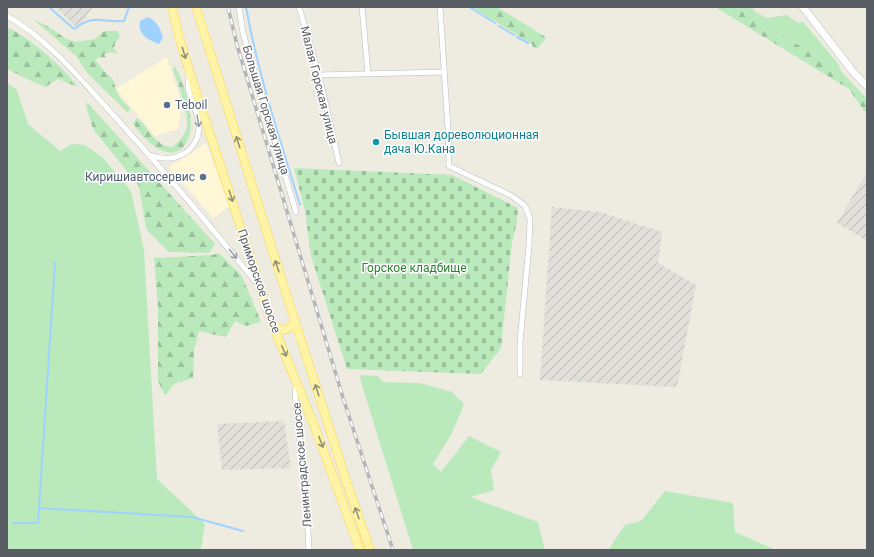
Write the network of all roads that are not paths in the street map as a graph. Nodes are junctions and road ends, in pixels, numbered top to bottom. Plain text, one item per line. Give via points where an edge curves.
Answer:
1 (172, 7) edge
2 (196, 7) edge
3 (239, 7) edge
4 (299, 7) edge
5 (362, 7) edge
6 (440, 7) edge
7 (803, 7) edge
8 (7, 16) edge
9 (189, 70) junction
10 (445, 72) junction
11 (368, 74) junction
12 (319, 75) junction
13 (867, 86) edge
14 (147, 154) junction
15 (339, 163) dead end
16 (296, 212) dead end
17 (261, 289) junction
18 (294, 319) junction
19 (272, 323) junction
20 (520, 374) dead end
21 (297, 380) junction
22 (309, 550) edge
23 (360, 550) edge
24 (370, 550) edge

1 -> 9 main road, Приморское шоссе
18 -> 2 main road, Приморское шоссе
3 - 16 street, Большая Горская улица via 243,33
4 - 12 street, Малая Горская улица
5 - 11 street
6 - 10 street
7 - 13 main road
8 - 14 street via 48,46
9 -> 14 street via 188,86 200,124 199,134 187,152 179,156 164,159
9 -> 17 main road, Приморское шоссе
10 - 11 street
10 - 20 street via 448,166 512,196 525,206 530,219 520,342
11 - 12 street
12 - 15 street, Малая Горская улица
14 -> 17 street via 220,237
17 - 19 main road, Приморское шоссе
18 - 19 main road via 292,326 284,330
24 -> 18 main road, Приморское шоссе
19 -> 21 main road, Приморское шоссе
21 - 22 street, Ленинградское шоссе via 295,394
21 -> 23 main road, Приморское шоссе

